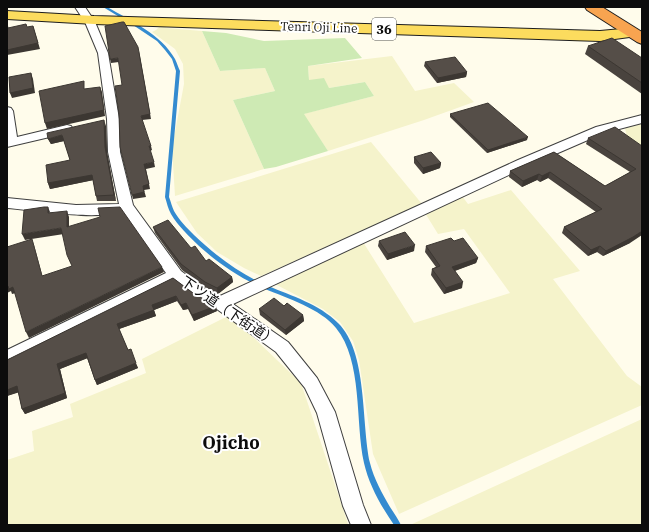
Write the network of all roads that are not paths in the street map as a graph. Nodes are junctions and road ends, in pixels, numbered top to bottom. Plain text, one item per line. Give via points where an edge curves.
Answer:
1 (592, 7) edge
2 (84, 13) edge
3 (7, 15) edge
4 (637, 36) edge
5 (7, 112) edge
6 (113, 119) junction
7 (642, 120) edge
8 (98, 122) edge
9 (82, 126) edge
10 (10, 143) edge
11 (7, 203) edge
12 (126, 206) junction
13 (176, 275) junction
14 (220, 303) junction
15 (7, 358) edge
16 (361, 525) edge

1 - 4 highway
2 - 3 main road, Tenri Oji Line / 36
2 - 4 main road, Tenri Oji Line / 36 via 136,21
2 - 6 street, 下ツ道（下街道） via 103,53
5 - 10 street
6 - 8 street
6 - 12 street, 下ツ道（下街道） via 114,152
7 - 14 street via 600,130 523,163
9 - 10 street
11 - 12 street via 105,210
12 - 13 street, 下ツ道（下街道）
13 - 14 street, 下ツ道（下街道） via 200,293
13 - 15 street
14 - 16 street, 下ツ道（下街道） via 282,347 311,383 326,412

